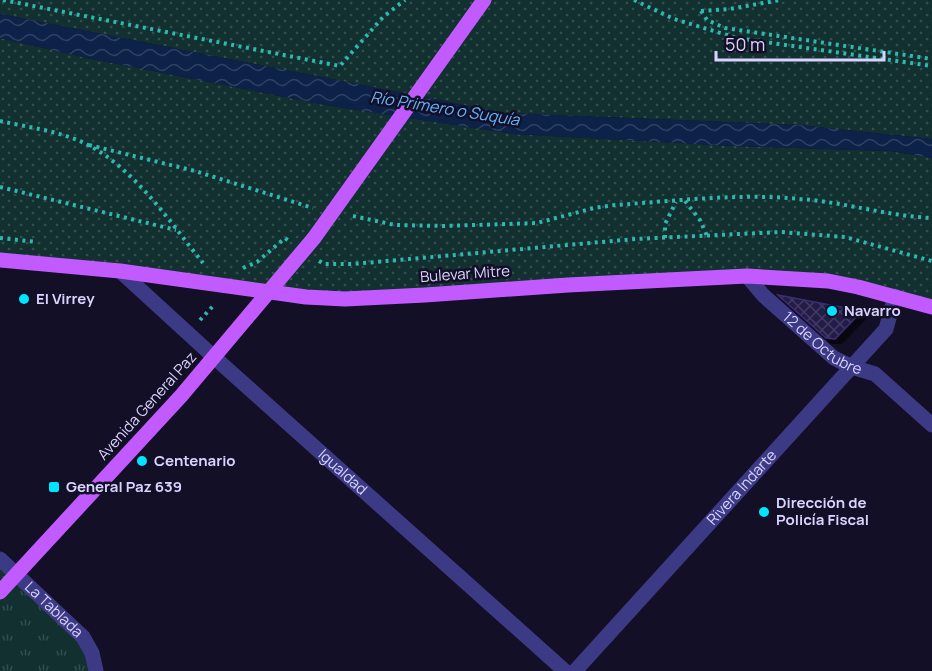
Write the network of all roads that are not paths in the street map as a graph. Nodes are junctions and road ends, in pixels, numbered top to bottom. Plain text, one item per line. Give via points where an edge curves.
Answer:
1 (484, 0) edge
2 (0, 260) edge
3 (120, 271) junction
4 (747, 276) junction
5 (270, 292) junction
6 (895, 296) junction
7 (932, 307) edge
8 (215, 358) junction
9 (852, 367) junction
10 (932, 425) edge
11 (0, 559) edge
12 (17, 574) junction
13 (0, 592) edge
14 (96, 670) edge
15 (565, 671) edge
16 (575, 671) edge

1 - 5 main road, Avenida General Paz, bridge via 305,251
2 - 3 main road, Bulevar Mitre
3 - 5 main road, Bulevar Mitre
3 - 8 street, Igualdad
4 - 5 main road, Bulevar Mitre via 345,299
4 - 6 main road, Bulevar Mitre via 828,281
4 - 9 street, 12 de Octubre via 834,358
5 - 8 main road, Avenida General Paz
6 - 7 main road, Bulevar Mitre
6 - 9 street, Rivera Indarte via 886,329
8 - 12 main road, Avenida General Paz
8 - 15 street, Igualdad
9 - 10 street, 12 de Octubre via 875,374
9 - 16 street, Rivera Indarte
11 - 12 street, La Tablada
12 - 13 main road, Avenida General Paz
12 - 14 street, La Tablada via 83,637

